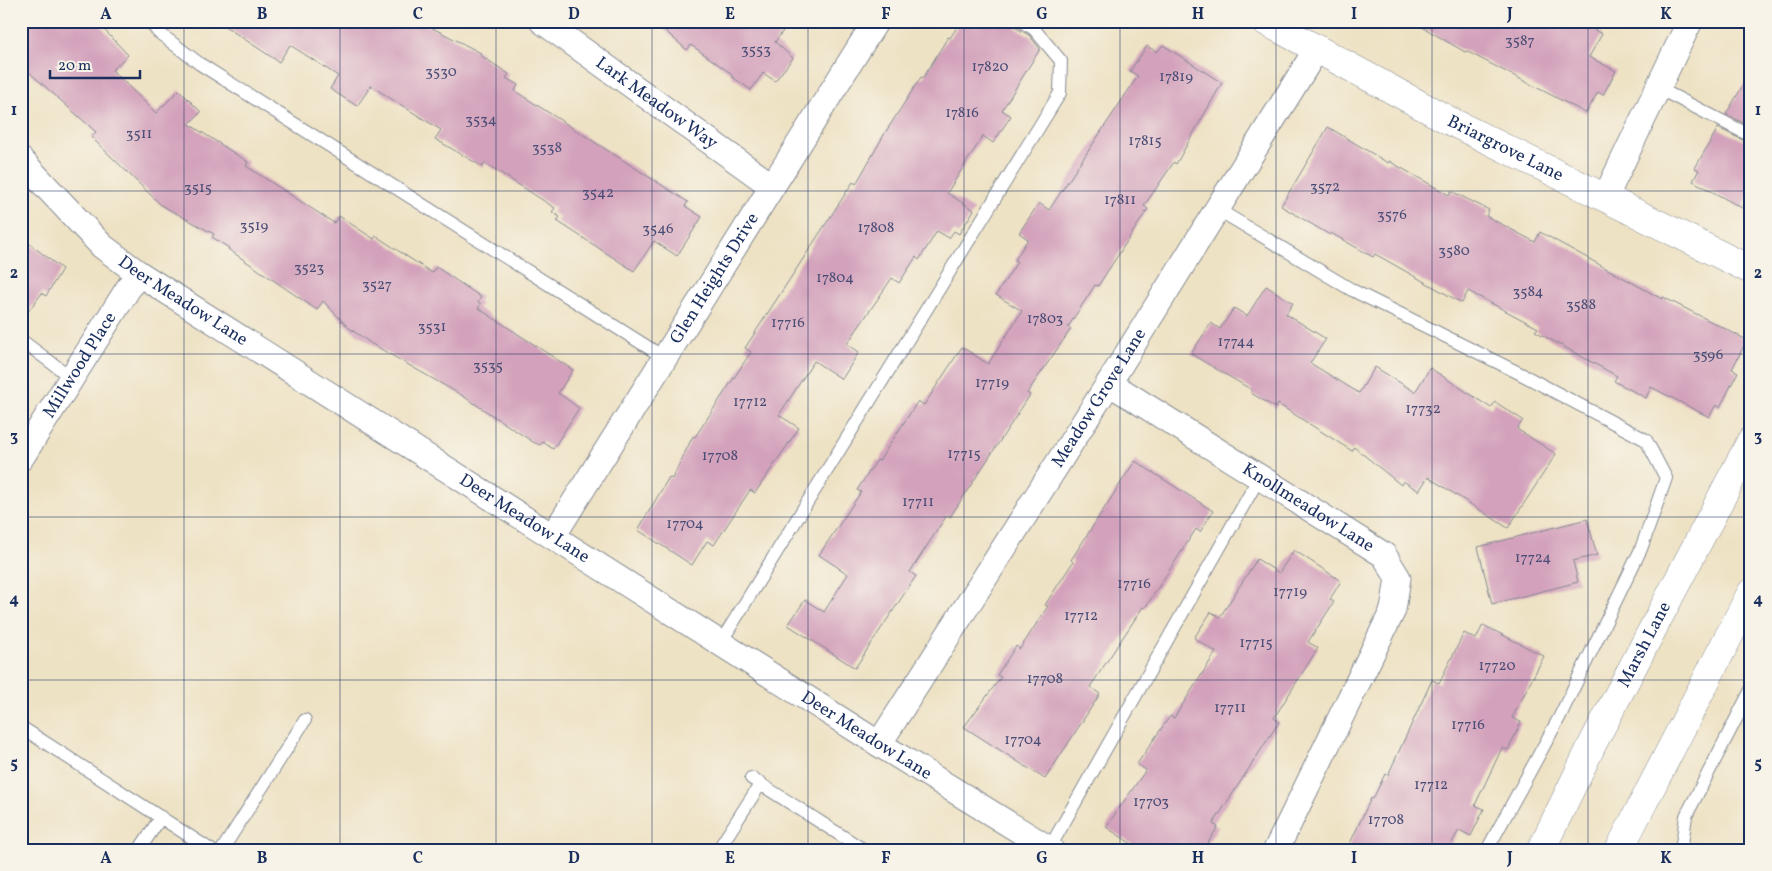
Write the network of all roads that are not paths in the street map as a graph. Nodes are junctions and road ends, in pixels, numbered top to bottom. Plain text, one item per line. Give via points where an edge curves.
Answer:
1 (150, 21) edge
2 (542, 21) edge
3 (876, 21) edge
4 (1021, 21) edge
5 (1265, 21) edge
6 (1690, 21) edge
7 (1316, 50) junction
8 (1658, 88) junction
9 (1751, 136) edge
10 (21, 160) edge
11 (772, 186) junction
12 (1606, 198) junction
13 (1217, 209) junction
14 (1751, 270) edge
15 (138, 273) junction
16 (21, 340) edge
17 (666, 358) junction
18 (72, 378) junction
19 (1109, 383) junction
20 (1751, 440) edge
21 (21, 458) edge
22 (1259, 478) junction
23 (553, 536) junction
24 (1751, 593) edge
25 (720, 642) junction
26 (1751, 690) edge
27 (305, 720) dead end
28 (21, 727) edge
29 (880, 744) junction
30 (161, 817) junction
31 (1050, 849) edge
32 (1279, 849) edge
33 (139, 850) edge
34 (211, 850) edge
35 (222, 850) edge
36 (718, 850) edge
37 (864, 850) edge
38 (1487, 850) edge
39 (1541, 850) edge
40 (1619, 850) edge
41 (1685, 850) edge

1 - 17 lane via 158,32 200,64
2 - 11 street, Lark Meadow Way
3 - 11 street, Glen Heights Drive
4 - 25 lane via 1034,30 1061,61 1060,93
5 - 7 main road, Briargrove Lane
6 - 8 street
7 - 12 main road, Briargrove Lane
7 - 13 street, Meadow Grove Lane
8 - 9 lane
8 - 12 street
10 - 15 street, Deer Meadow Lane via 102,246
11 - 17 street, Glen Heights Drive
12 - 14 main road, Briargrove Lane
13 - 19 street, Meadow Grove Lane
13 - 38 lane via 1352,290 1646,440 1666,478 1641,549 1559,718
15 - 18 street, Millwood Place
15 - 23 street, Deer Meadow Lane
16 - 18 lane
17 - 23 street, Glen Heights Drive
18 - 21 street, Millwood Place
19 - 22 street, Knollmeadow Lane
19 - 29 street, Meadow Grove Lane
20 - 39 main road, Marsh Lane via 1594,741
22 - 31 lane
22 - 32 street, Knollmeadow Lane via 1384,555 1398,578 1393,610
23 - 25 street, Deer Meadow Lane
24 - 40 main road
25 - 29 street, Deer Meadow Lane
26 - 41 lane via 1686,816 1682,844
27 - 35 lane
28 - 30 lane
29 - 31 street, Deer Meadow Lane
30 - 33 lane
30 - 34 lane
36 - 37 lane via 756,781

